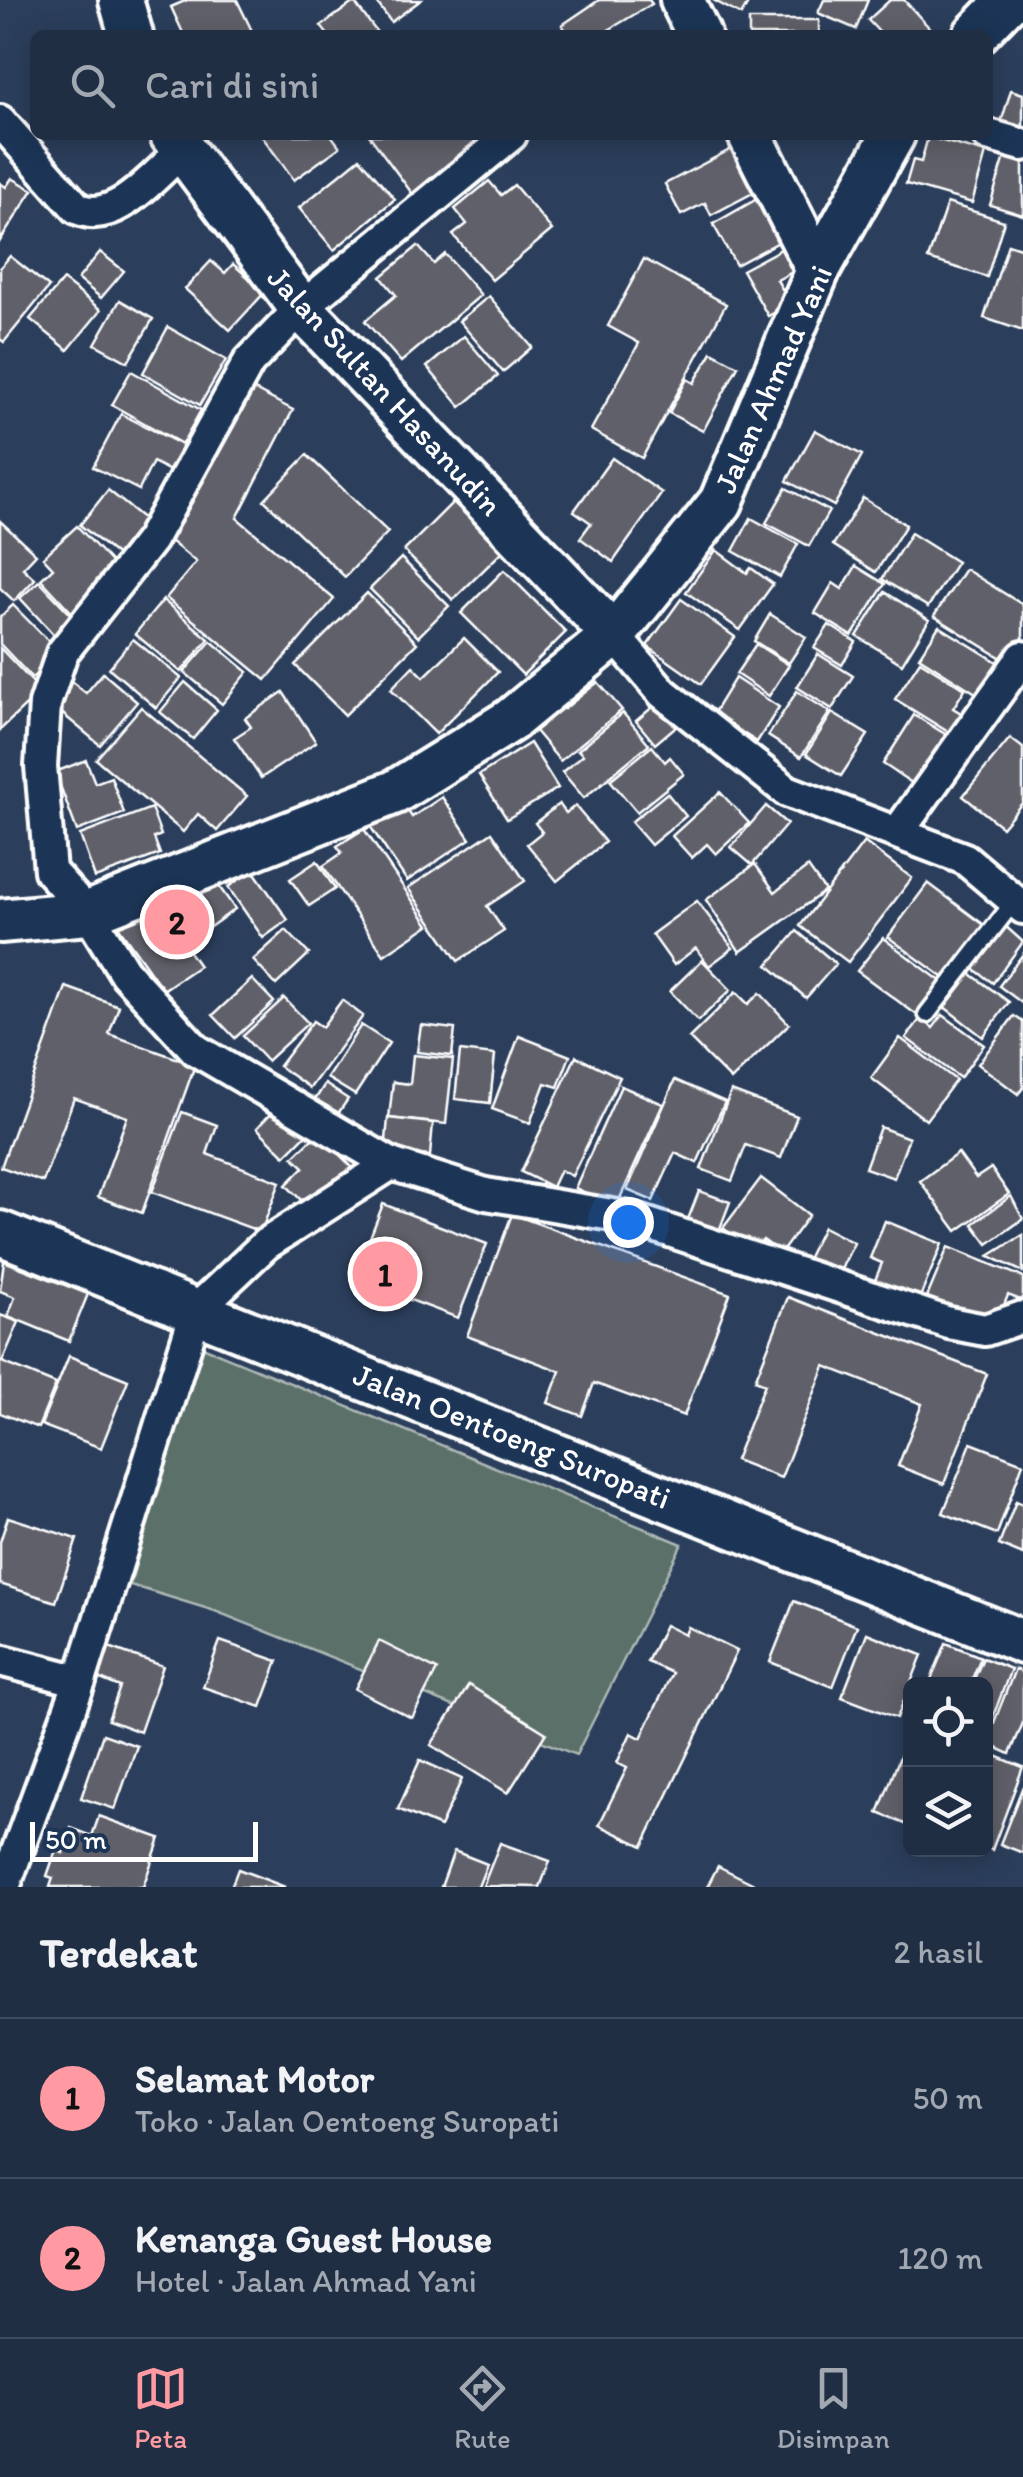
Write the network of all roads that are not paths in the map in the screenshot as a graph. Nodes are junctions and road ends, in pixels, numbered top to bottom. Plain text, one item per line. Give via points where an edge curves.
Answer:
1 (121, 0) edge
2 (682, 0) edge
3 (1009, 0) edge
4 (130, 30) edge
5 (697, 30) edge
6 (980, 30) edge
7 (0, 121) edge
8 (993, 137) edge
9 (505, 140) edge
10 (753, 140) edge
11 (890, 140) edge
12 (176, 144) edge
13 (1023, 146) edge
14 (818, 270) junction
15 (301, 308) junction
16 (614, 635) junction
17 (1023, 658) edge
18 (898, 832) junction
19 (1019, 904) edge
20 (88, 913) junction
21 (0, 921) edge
22 (927, 1014) dead end
23 (391, 1164) junction
24 (0, 1233) edge
25 (197, 1309) junction
26 (1023, 1317) edge
27 (1023, 1642) edge
28 (0, 1660) edge
29 (80, 1682) junction
30 (4, 1887) edge

1 - 4 street
2 - 5 street
3 - 6 street
7 - 12 street via 88,214 113,209
8 - 13 street
9 - 15 street
10 - 14 street
11 - 14 street, Jalan Ahmad Yani
12 - 15 street, Jalan Sultan Hasanudin
14 - 16 street, Jalan Ahmad Yani via 721,502
15 - 16 street, Jalan Sultan Hasanudin
15 - 20 street via 249,362 151,540 62,653 45,704 41,766 50,872
16 - 18 street via 662,694 787,790
16 - 20 street, Jalan Ahmad Yani via 511,720 395,792
17 - 18 street
18 - 19 street via 965,859
19 - 22 lane
20 - 21 street, Jalan Ahmad Yani
20 - 23 street via 125,972 196,1050
23 - 25 street via 266,1244
23 - 26 street via 486,1194 630,1218 949,1323 984,1330
24 - 25 street, Jalan Oentoeng Suropati
25 - 27 street, Jalan Oentoeng Suropati
25 - 29 street
28 - 29 street
29 - 30 street

